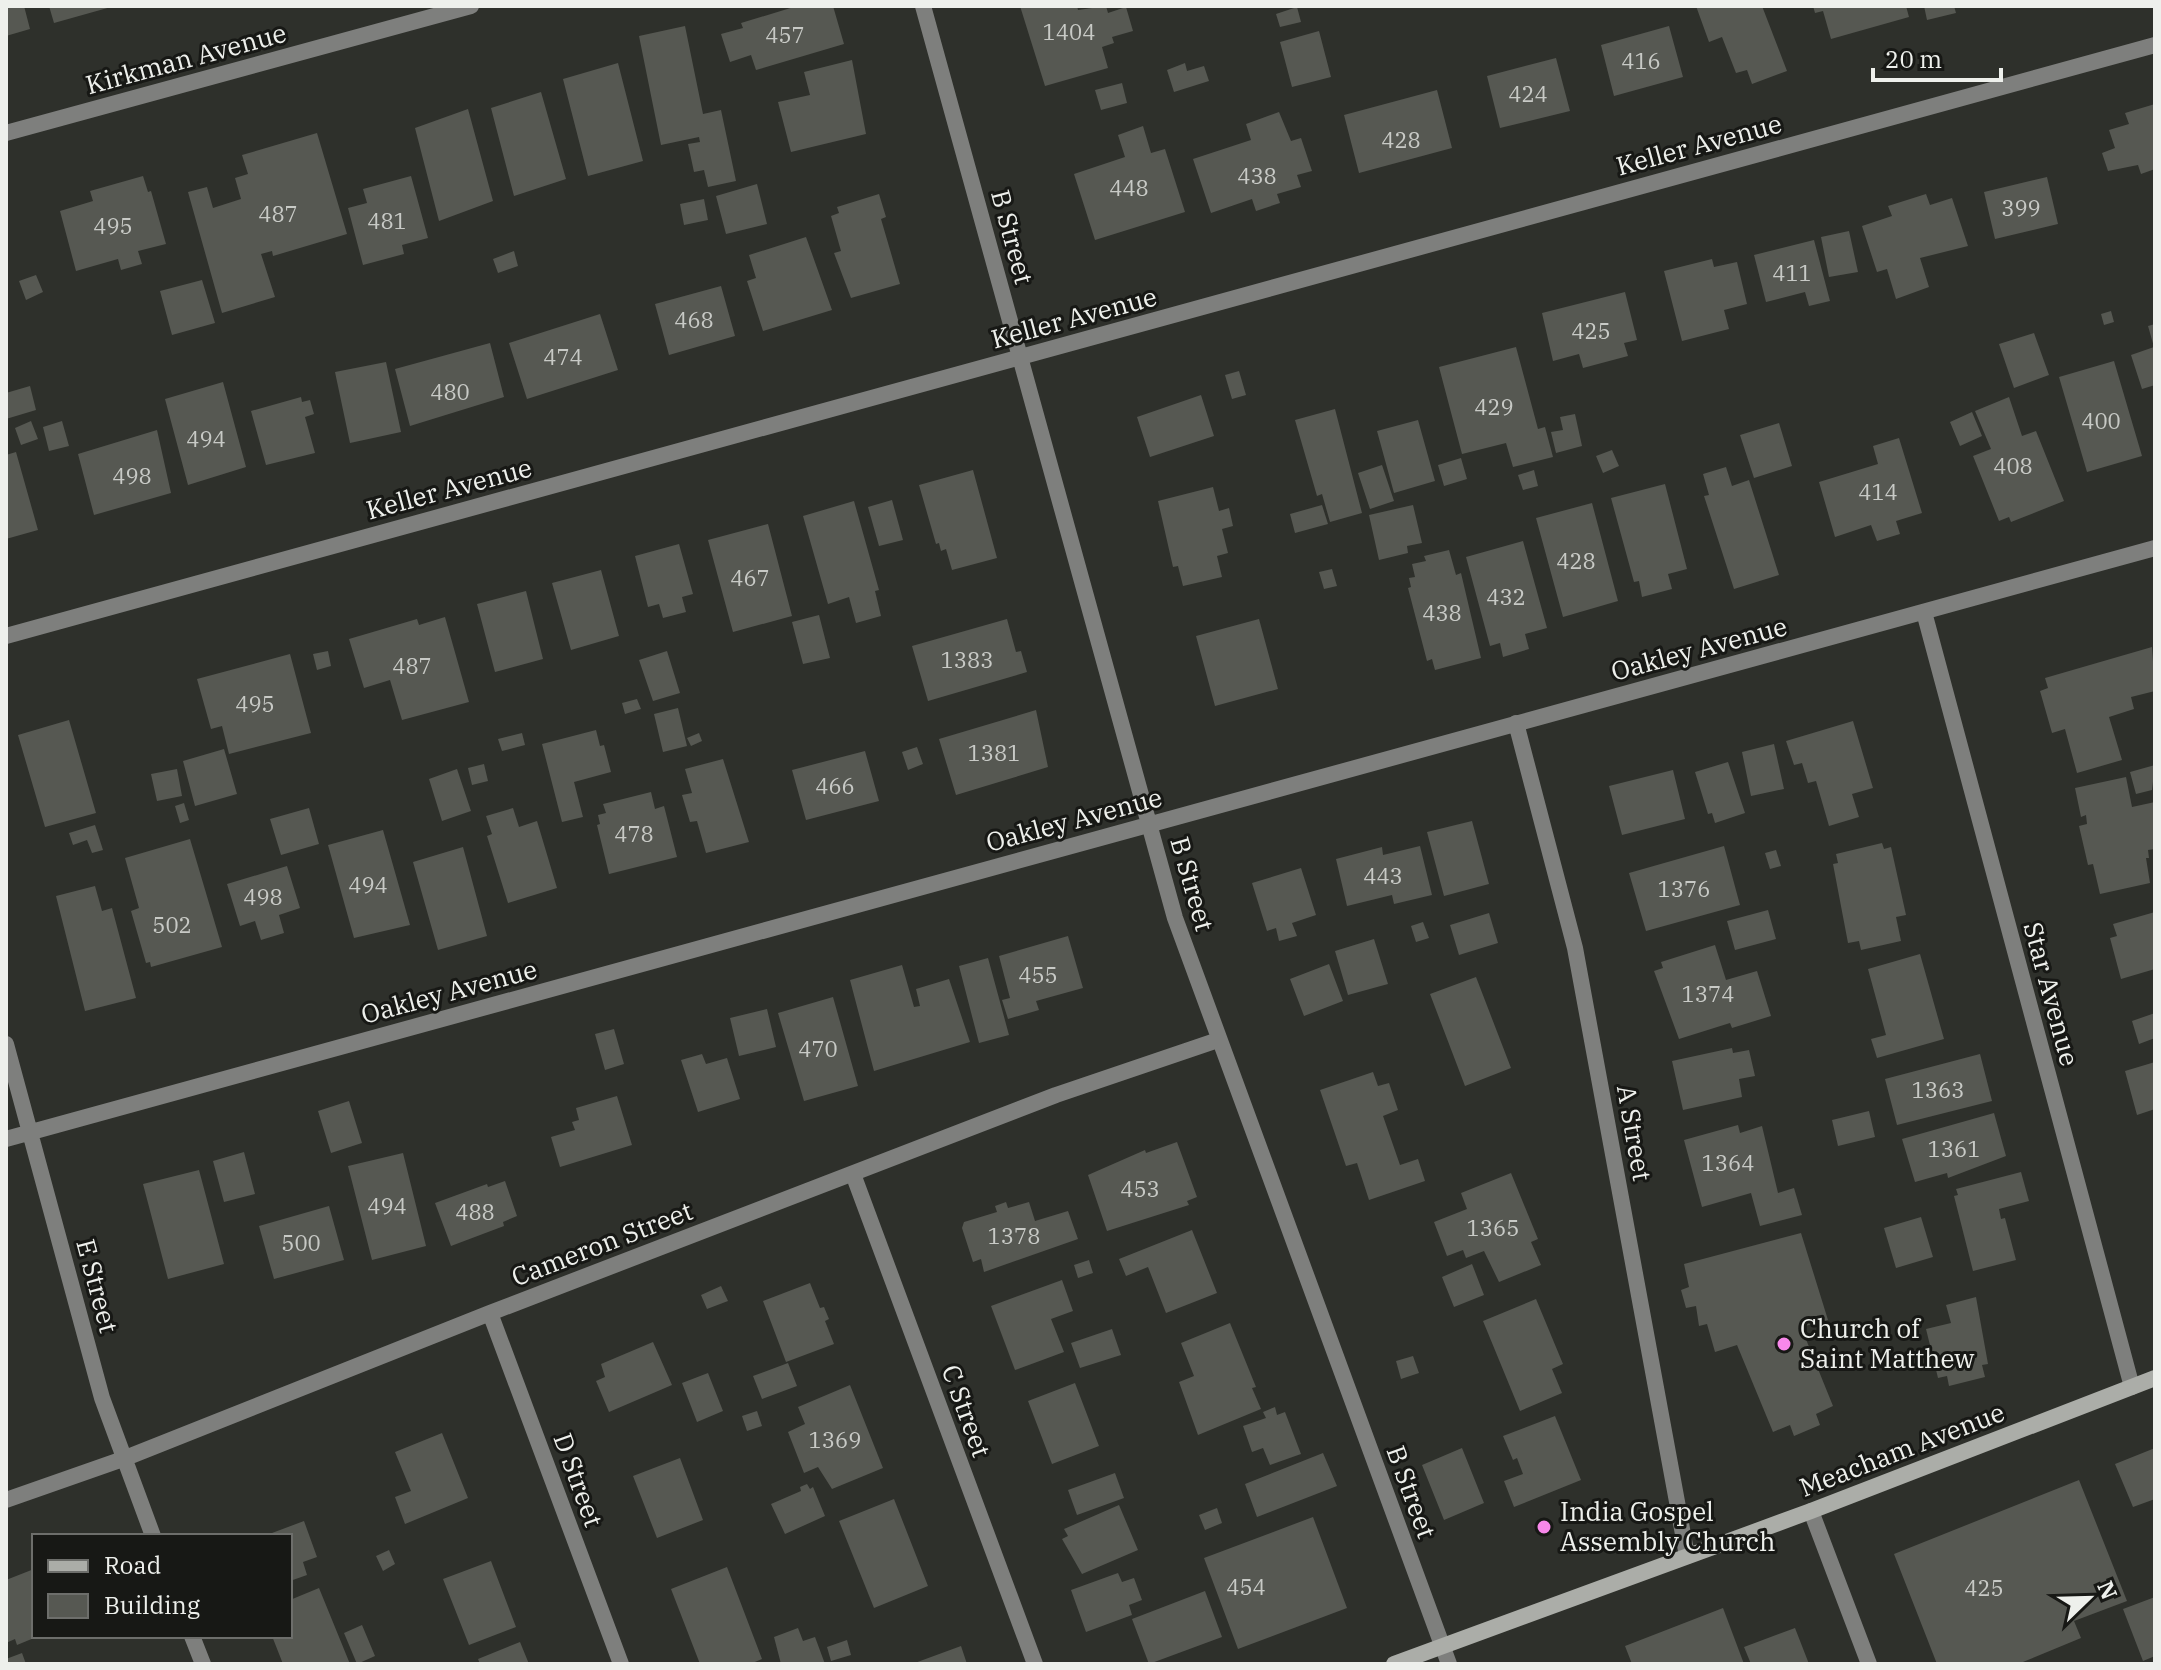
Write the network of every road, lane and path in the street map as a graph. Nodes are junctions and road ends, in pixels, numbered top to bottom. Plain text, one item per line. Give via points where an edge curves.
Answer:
1 (471, 6) edge
2 (923, 6) edge
3 (2155, 45) edge
4 (6, 133) edge
5 (1020, 357) junction
6 (2155, 548) edge
7 (1924, 612) junction
8 (6, 636) edge
9 (1516, 723) junction
10 (1151, 824) junction
11 (1218, 1040) junction
12 (6, 1044) edge
13 (30, 1133) junction
14 (6, 1139) edge
15 (853, 1174) junction
16 (490, 1313) junction
17 (2155, 1378) edge
18 (2132, 1387) junction
19 (123, 1459) junction
20 (6, 1500) edge
21 (1811, 1511) junction
22 (152, 1534) edge
23 (1687, 1556) junction
24 (193, 1638) edge
25 (1442, 1646) junction
26 (203, 1664) edge
27 (621, 1664) edge
28 (1035, 1664) edge
29 (1394, 1664) edge
30 (1449, 1664) edge
31 (1869, 1664) edge

1 - 4 street, Kirkman Avenue
2 - 5 street, B Street
3 - 5 street, Keller Avenue
5 - 8 street, Keller Avenue
5 - 10 street, B Street
6 - 7 street, Oakley Avenue
7 - 9 street, Oakley Avenue
7 - 18 street, Star Avenue
9 - 10 street, Oakley Avenue
9 - 23 street, A Street via 1575,948
10 - 11 street, B Street via 1175,918
10 - 13 street, Oakley Avenue
11 - 15 street, Cameron Street via 1056,1095
11 - 25 street, B Street
12 - 13 street, E Street
13 - 14 street, Oakley Avenue
13 - 19 street, E Street
15 - 16 street, Cameron Street
15 - 28 street, C Street
16 - 19 street, Cameron Street
16 - 27 street, D Street
17 - 18 main road, Meacham Avenue
18 - 21 main road, Meacham Avenue
19 - 20 street, Cameron Street
19 - 22 street, E Street
21 - 23 main road, Meacham Avenue
21 - 31 street
23 - 25 main road, Meacham Avenue
24 - 26 street
25 - 29 main road, Meacham Avenue
25 - 30 street, B Street

